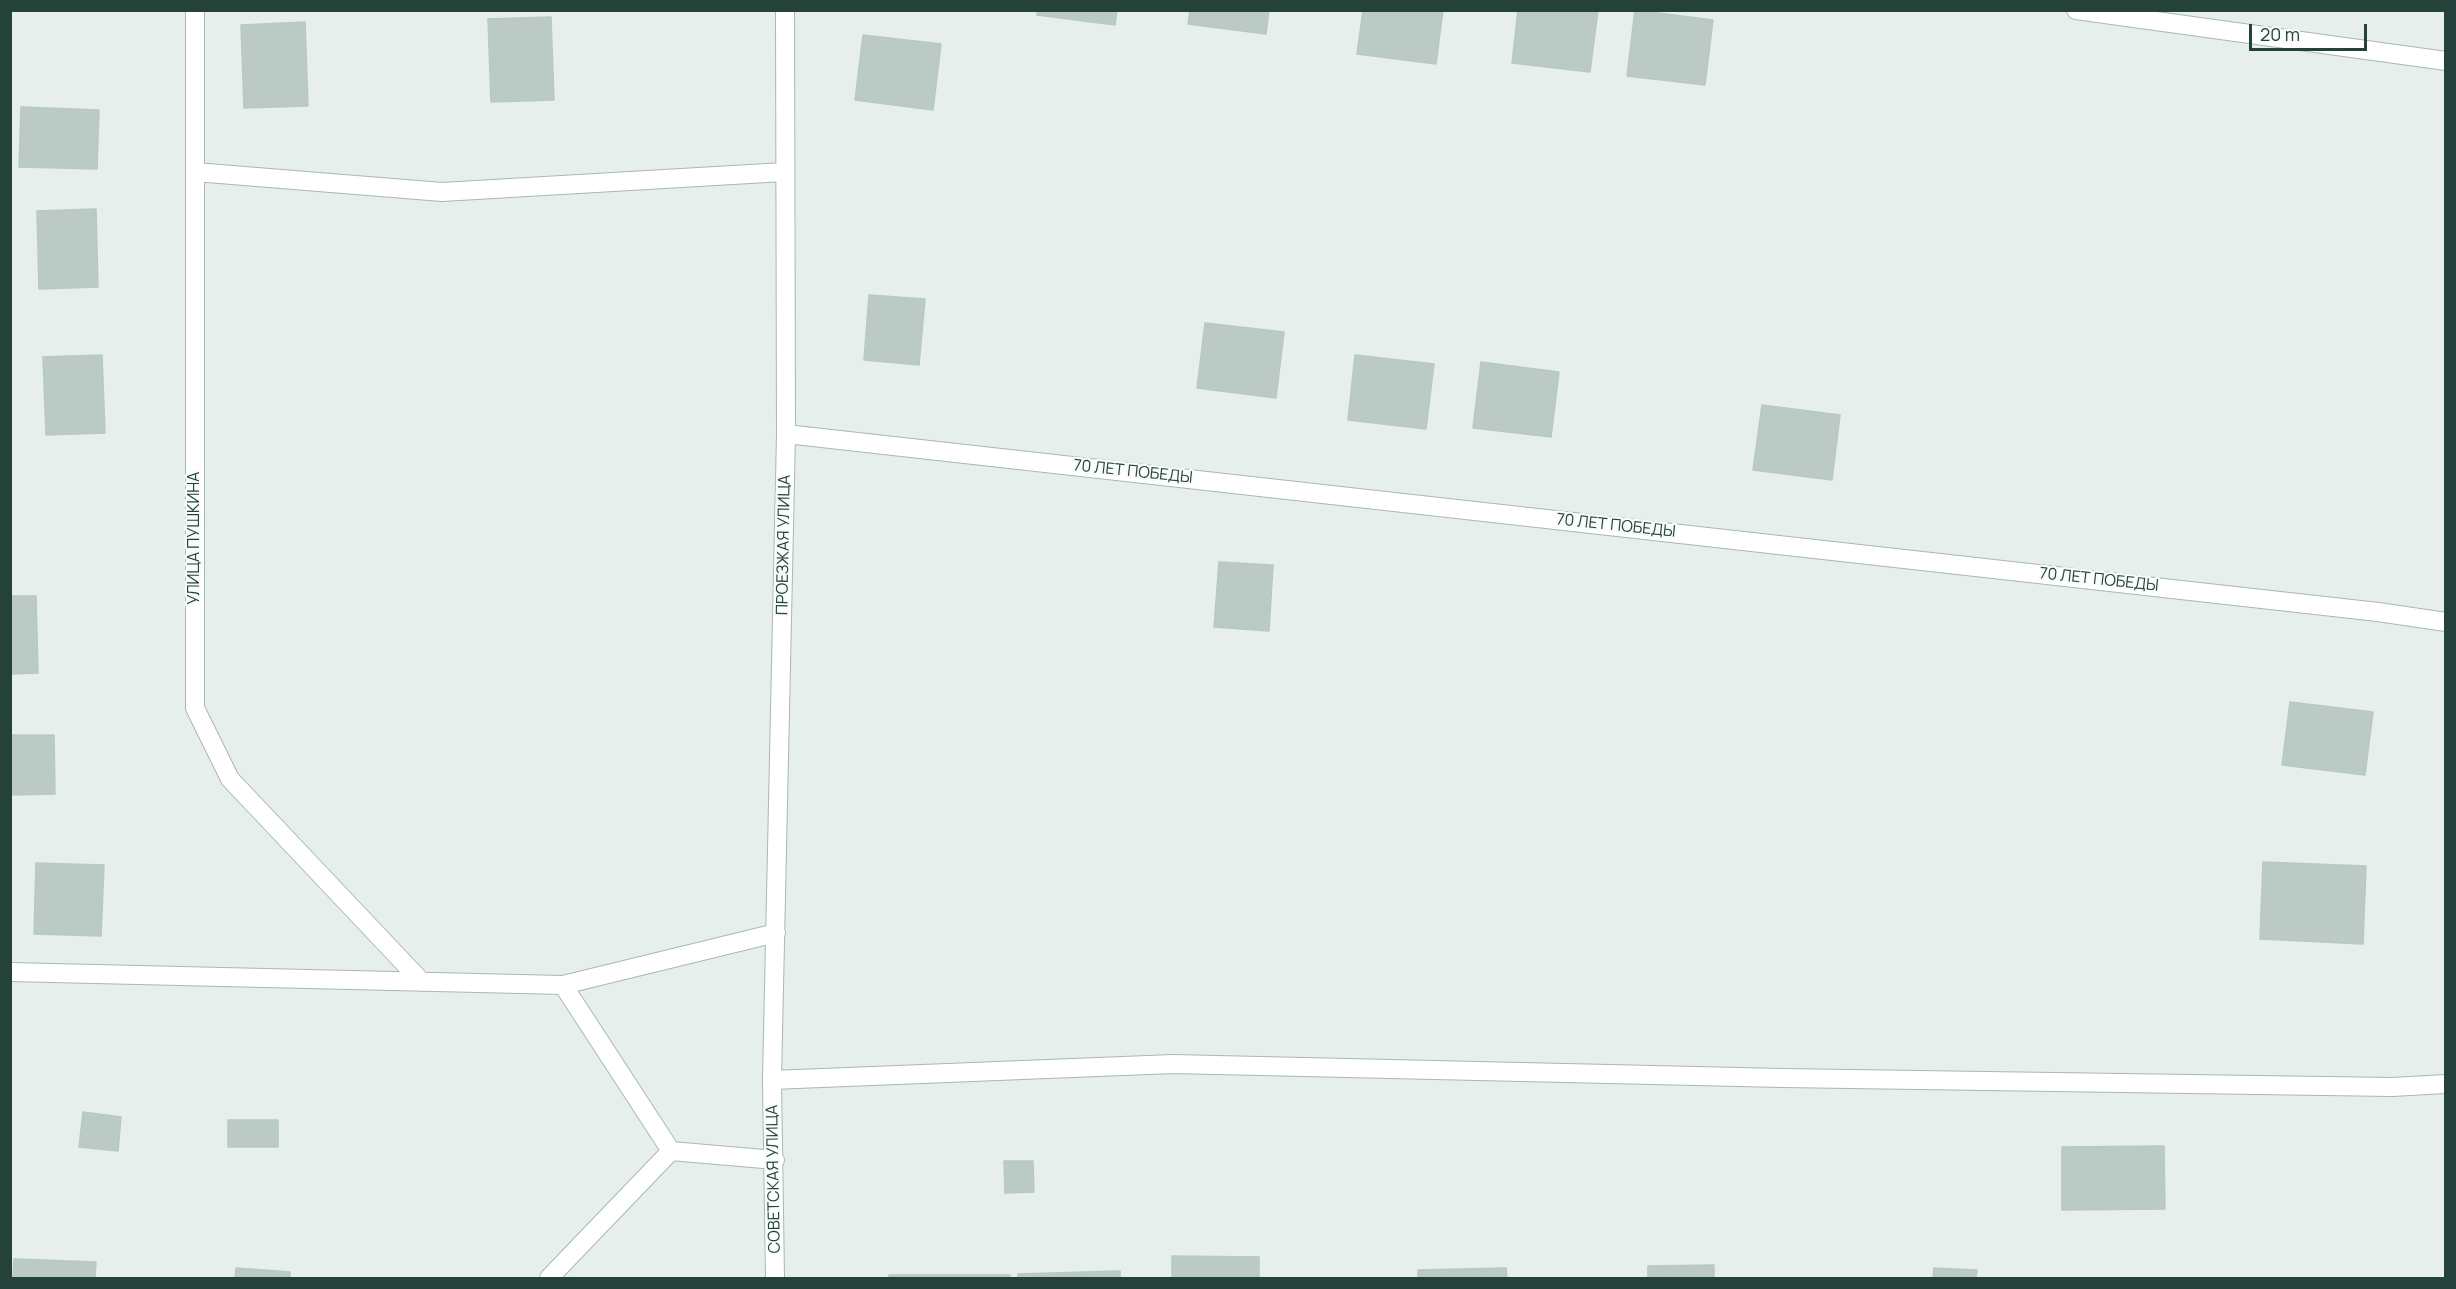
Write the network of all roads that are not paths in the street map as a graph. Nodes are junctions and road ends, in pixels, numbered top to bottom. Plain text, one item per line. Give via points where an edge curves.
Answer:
1 (195, 10) edge
2 (784, 10) edge
3 (2076, 10) edge
4 (2445, 61) edge
5 (195, 172) junction
6 (784, 172) junction
7 (786, 434) junction
8 (2445, 622) edge
9 (776, 933) junction
10 (10, 972) edge
11 (422, 982) junction
12 (563, 986) junction
13 (772, 1080) junction
14 (2445, 1084) edge
15 (671, 1151) junction
16 (775, 1160) junction
17 (549, 1278) edge
18 (775, 1278) edge

1 - 5 street, УЛИЦА ПУШКИНА
2 - 6 street, ПРОЕЗЖАЯ УЛИЦА
3 - 4 street
5 - 6 street via 442,192
5 - 11 street, УЛИЦА ПУШКИНА via 195,708 230,779
6 - 7 street, ПРОЕЗЖАЯ УЛИЦА
7 - 8 street, 70 ЛЕТ ПОБЕДЫ via 2366,610
7 - 9 street, ПРОЕЗЖАЯ УЛИЦА
9 - 12 street
9 - 13 street, ПРОЕЗЖАЯ УЛИЦА
10 - 11 street
11 - 12 street
12 - 15 street
13 - 14 street via 1173,1064 1784,1078 2392,1087
13 - 16 street, СОВЕТСКАЯ УЛИЦА
15 - 16 street
15 - 17 street
16 - 18 street, СОВЕТСКАЯ УЛИЦА

